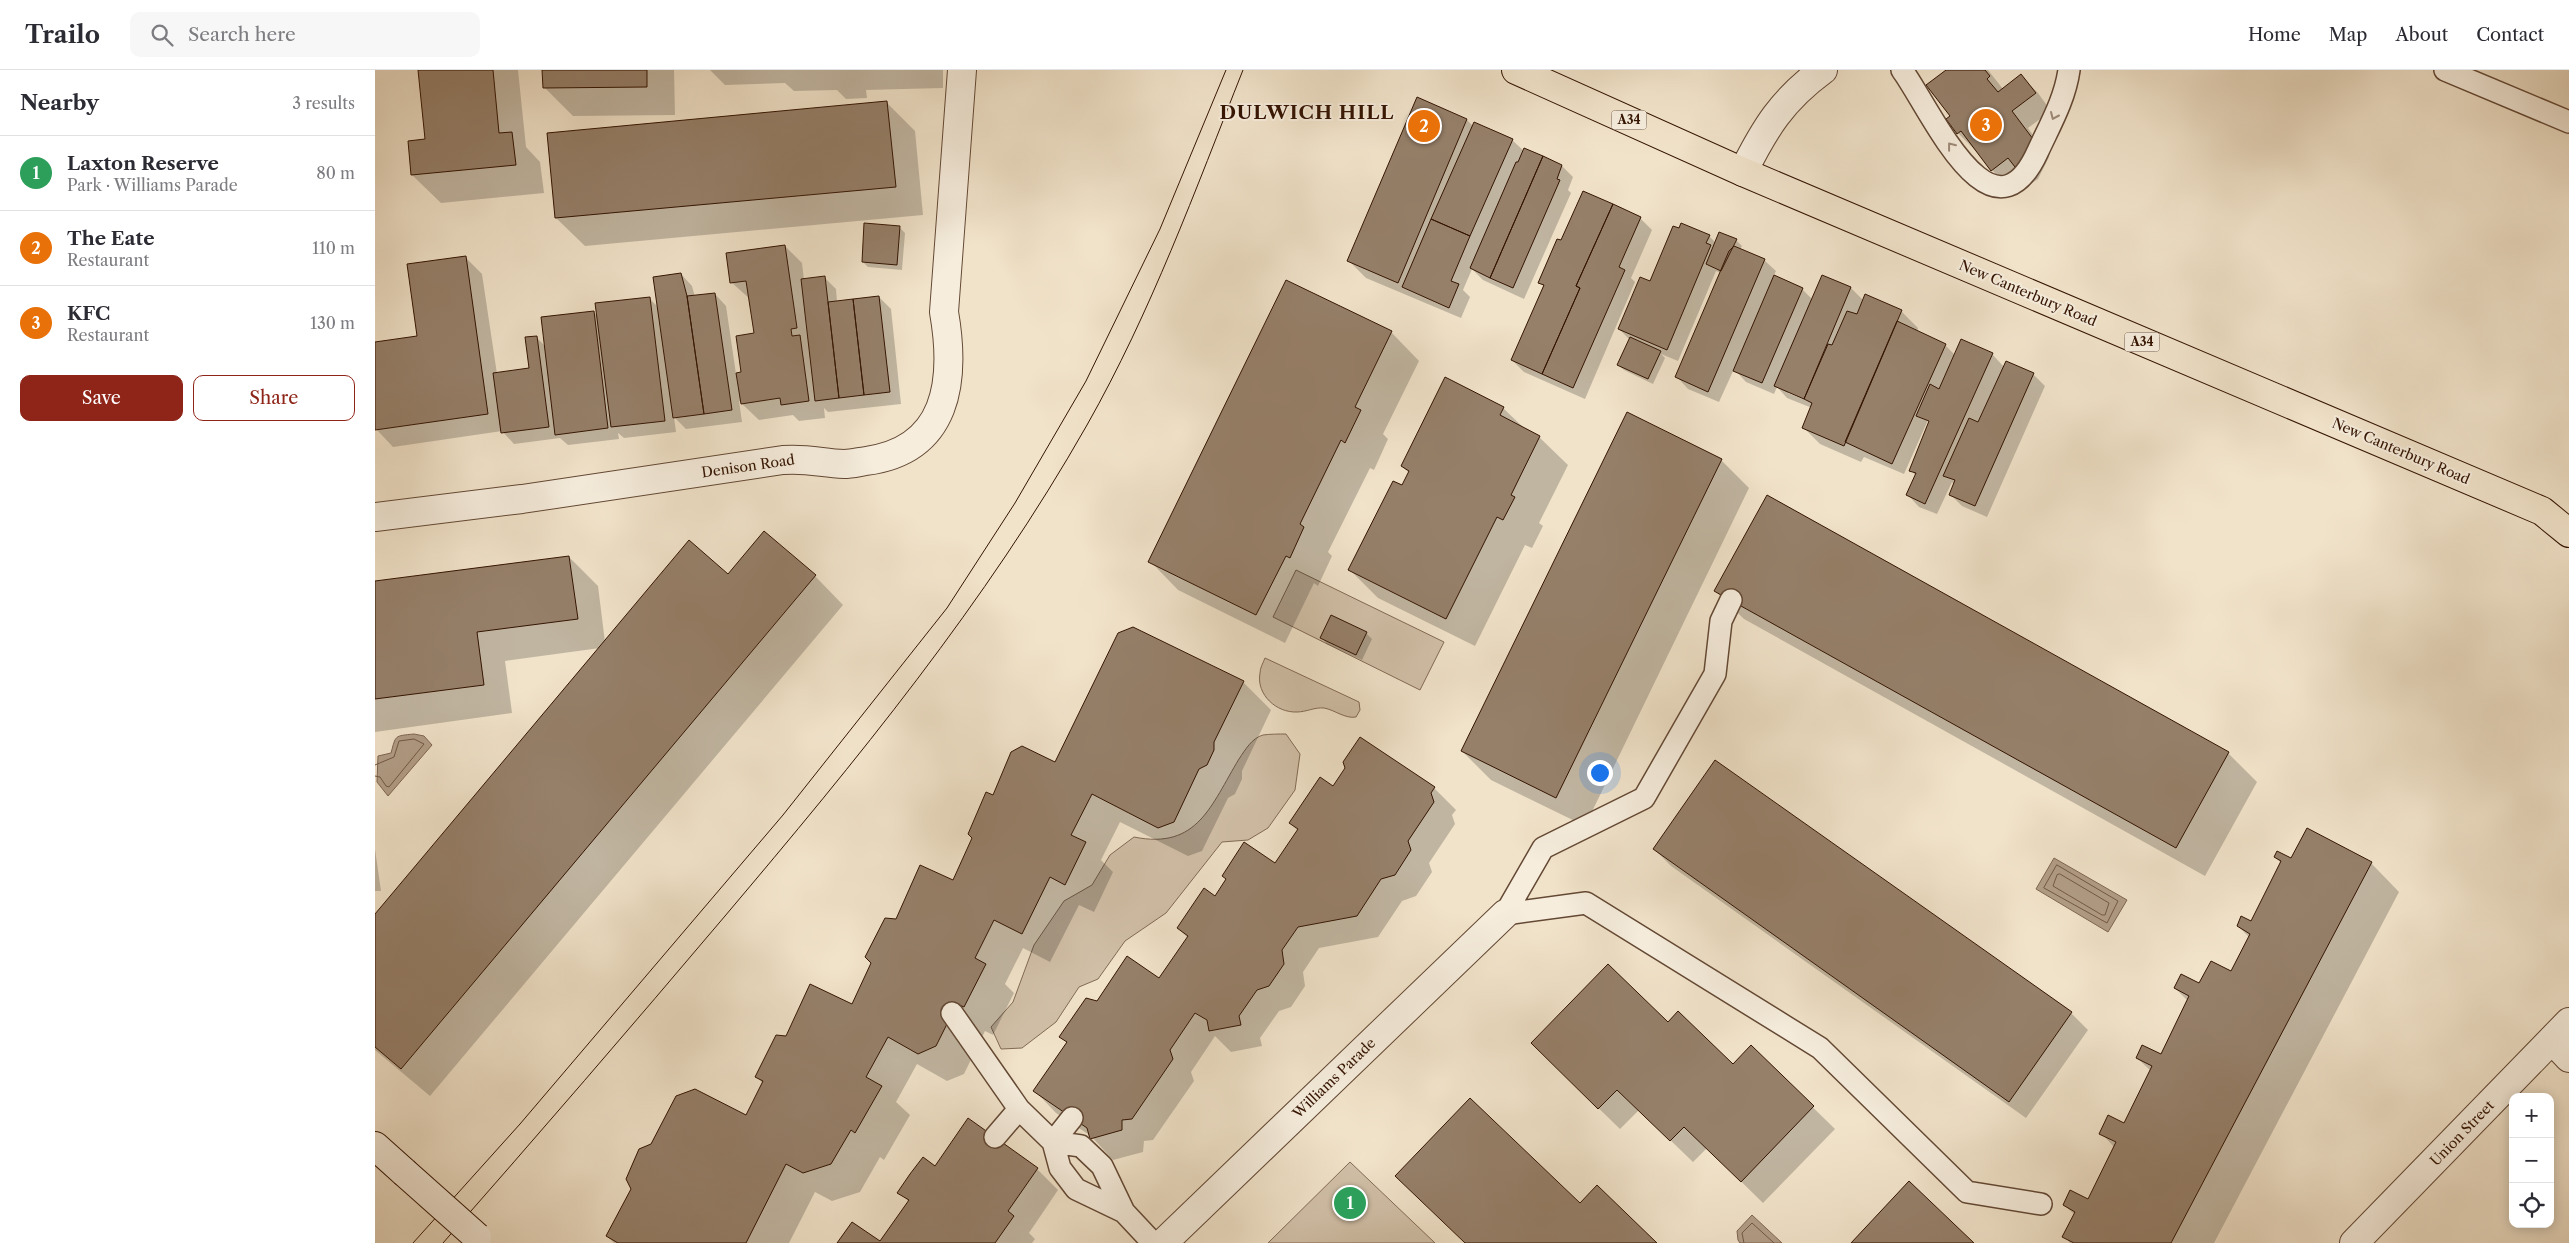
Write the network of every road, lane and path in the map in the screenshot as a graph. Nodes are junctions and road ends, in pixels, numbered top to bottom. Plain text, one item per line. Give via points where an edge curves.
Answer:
1 (962, 70) edge
2 (1516, 70) edge
3 (1823, 70) edge
4 (1901, 70) edge
5 (2069, 70) edge
6 (2445, 70) edge
7 (2569, 122) edge
8 (1743, 172) junction
9 (2542, 511) junction
10 (2569, 512) edge
11 (375, 517) edge
12 (2569, 533) edge
13 (1731, 600) dead end
14 (1505, 914) junction
15 (952, 1013) dead end
16 (2563, 1040) edge
17 (1019, 1109) junction
18 (1072, 1118) dead end
19 (995, 1137) dead end
20 (1053, 1142) junction
21 (375, 1146) edge
22 (2041, 1204) dead end
23 (1124, 1212) junction
24 (480, 1240) edge
25 (1153, 1243) edge
26 (1163, 1243) edge
27 (2354, 1243) edge

1 - 11 street, Denison Road via 944,312 949,342 945,394 937,418 923,438 903,452 879,459 844,464 804,458 783,460 522,499
2 - 8 highway, New Canterbury Road / A34
3 - 8 street via 1769,122
5 -> 4 lane via 2067,87 2030,168 2021,180 2007,188 1991,186 1974,176 1933,122 1920,96
6 - 7 lane
8 - 9 highway, New Canterbury Road / A34
9 - 10 highway, New Canterbury Road / A34
9 - 12 highway, New Canterbury Road / A34
13 - 14 lane via 1721,621 1715,674 1643,798 1543,848
14 - 22 lane via 1586,903 1820,1048 1967,1192
14 - 26 street, Williams Parade
15 - 17 lane
16 - 27 street, Union Street
17 - 19 lane
17 - 20 lane
18 - 20 lane
20 - 23 lane via 1060,1168 1076,1189
20 - 23 lane via 1081,1146 1102,1166
21 - 24 street, bridge
23 - 25 lane

